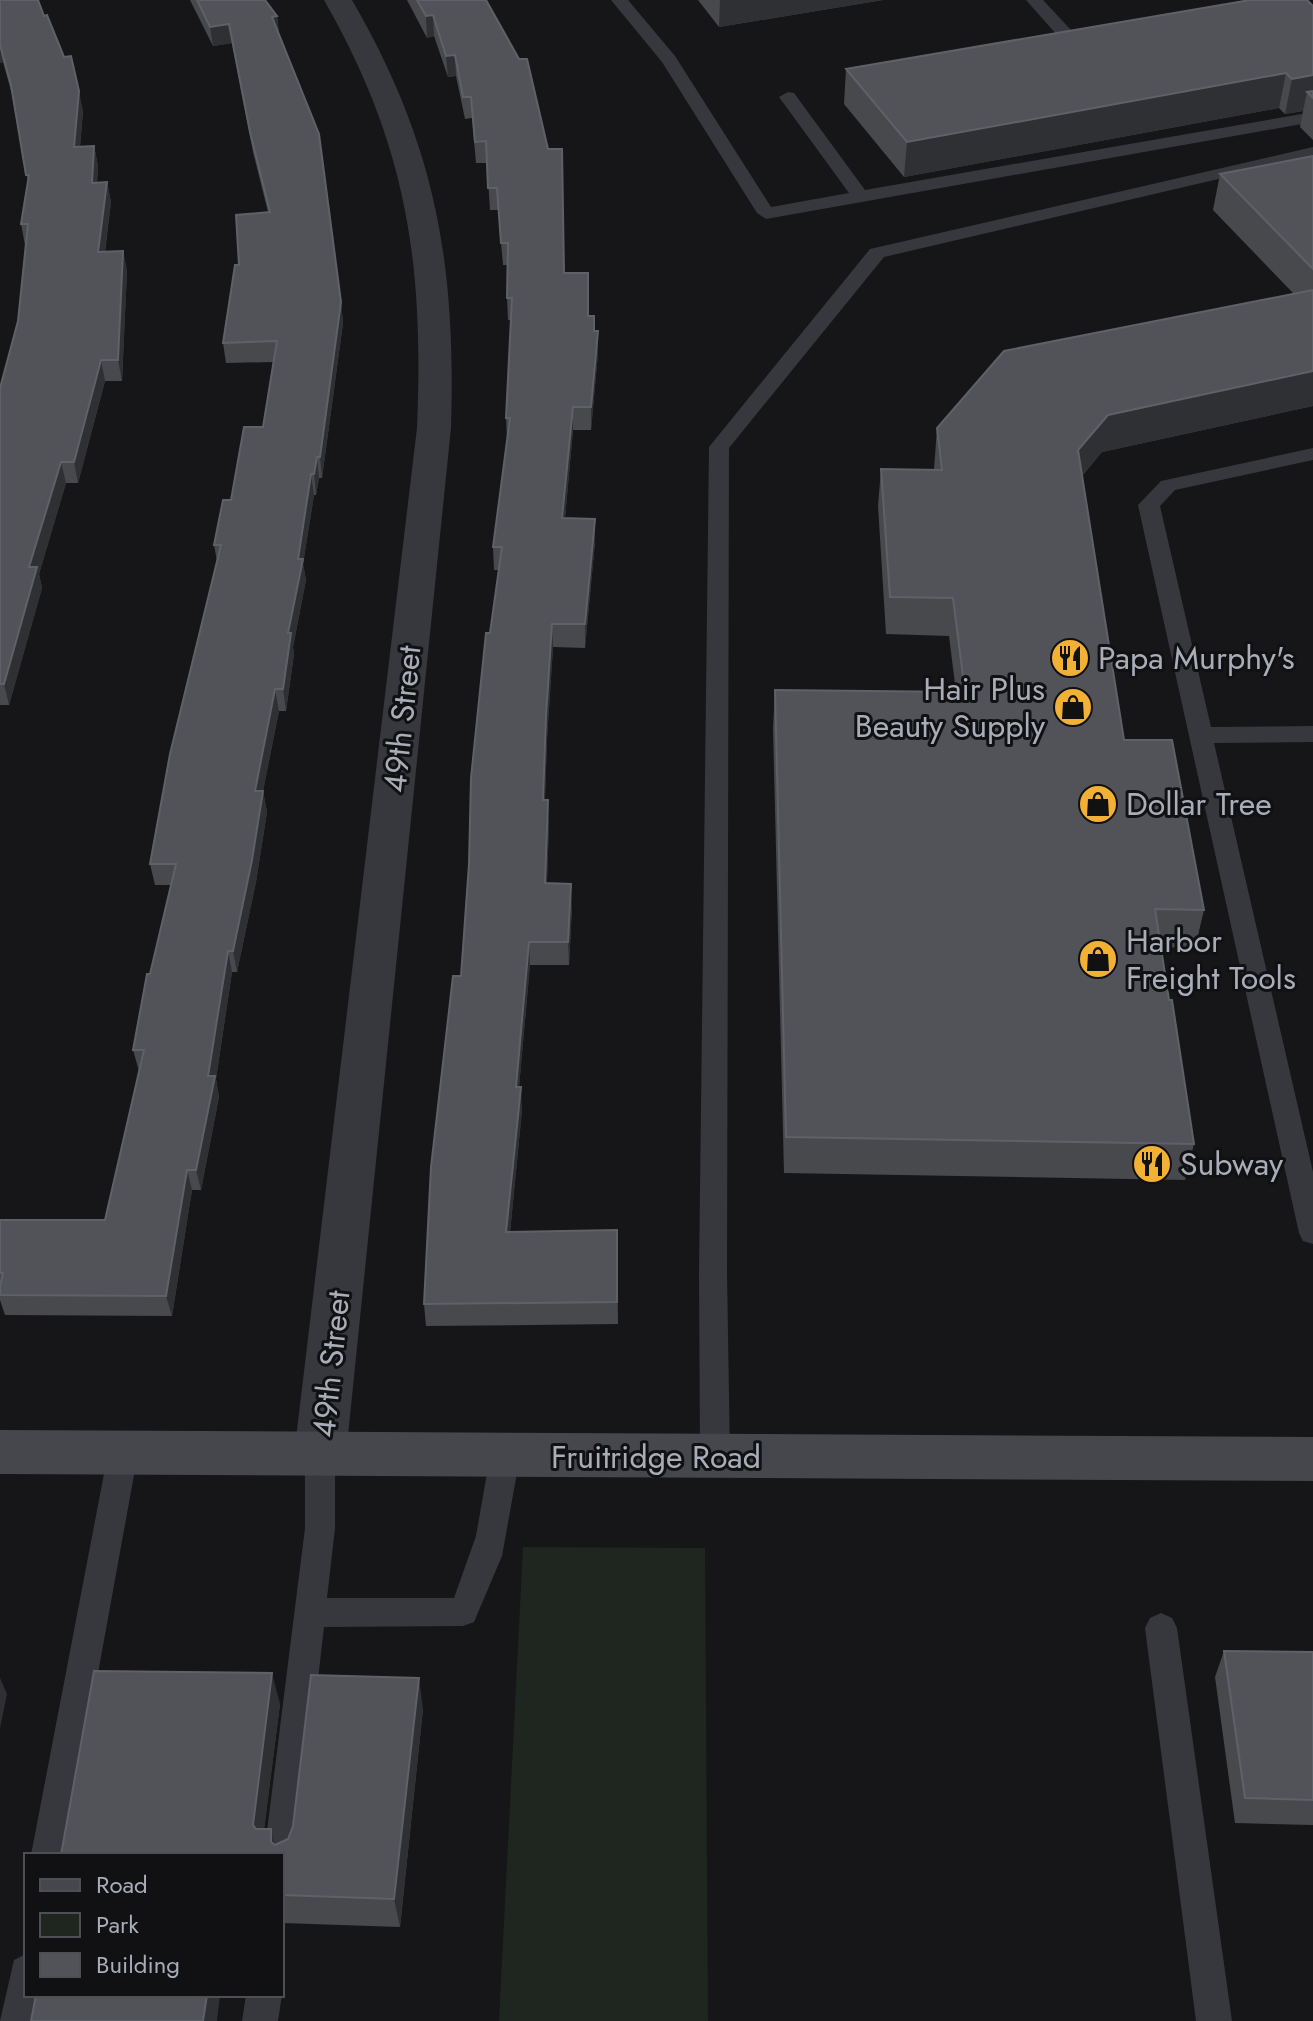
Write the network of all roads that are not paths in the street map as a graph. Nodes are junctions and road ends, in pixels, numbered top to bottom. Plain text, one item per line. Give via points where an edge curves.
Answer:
1 (338, 0) edge
2 (619, 0) edge
3 (1034, 0) edge
4 (1078, 48) edge
5 (788, 97) dead end
6 (1313, 117) edge
7 (1313, 152) edge
8 (861, 197) junction
9 (1313, 454) edge
10 (1313, 734) edge
11 (1199, 735) junction
12 (1313, 1233) edge
13 (0, 1452) edge
14 (123, 1453) junction
15 (320, 1455) junction
16 (505, 1456) junction
17 (715, 1457) junction
18 (1313, 1459) edge
19 (310, 1613) junction
20 (1161, 1628) dead end
21 (48, 1853) edge
22 (281, 1853) edge
23 (24, 1983) edge
24 (264, 1997) edge
25 (17, 2021) edge
26 (260, 2021) edge
27 (1214, 2021) edge

1 - 15 street, 49th Street via 394,110 414,172 428,235 437,327 434,428
2 - 8 lane via 669,60 766,213
3 - 4 lane
5 - 8 lane
6 - 8 lane
7 - 17 lane via 877,253 719,447
9 - 11 lane via 1168,485 1149,505
10 - 11 lane
11 - 12 lane
13 - 14 main road, Fruitridge Road
14 - 15 main road, Fruitridge Road
14 - 21 lane
15 - 16 main road, Fruitridge Road
15 - 19 lane via 320,1528
16 - 17 main road, Fruitridge Road
16 - 19 lane via 493,1530 477,1588 463,1612
17 - 18 main road, Fruitridge Road
19 - 22 lane
20 - 27 lane
23 - 25 lane
24 - 26 lane

